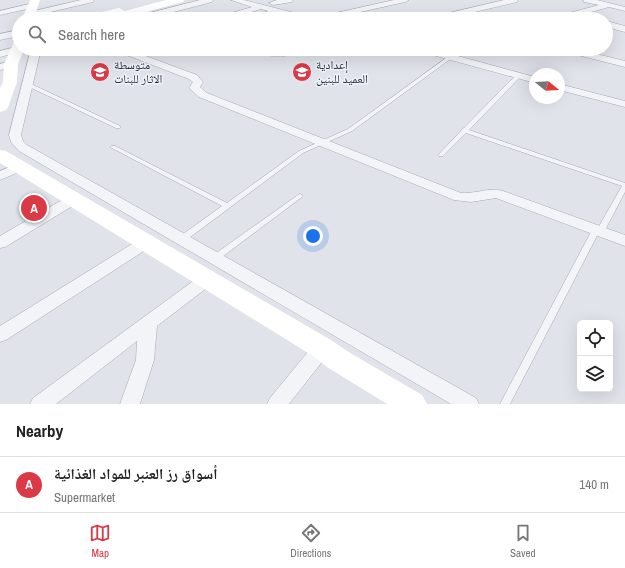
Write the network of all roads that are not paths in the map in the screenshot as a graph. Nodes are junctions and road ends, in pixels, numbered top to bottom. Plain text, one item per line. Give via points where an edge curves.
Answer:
1 (90, 0) edge
2 (160, 0) edge
3 (179, 0) edge
4 (209, 0) edge
5 (235, 0) edge
6 (289, 0) edge
7 (405, 0) edge
8 (510, 0) edge
9 (587, 0) edge
10 (606, 2) edge
11 (262, 3) edge
12 (625, 5) edge
13 (273, 7) junction
14 (625, 9) edge
15 (31, 10) edge
16 (115, 12) edge
17 (133, 12) edge
18 (166, 12) edge
19 (239, 12) edge
20 (267, 12) edge
21 (296, 12) edge
22 (345, 12) edge
23 (463, 12) edge
24 (580, 12) edge
25 (0, 13) edge
26 (613, 26) edge
27 (625, 29) edge
28 (12, 34) edge
29 (613, 35) edge
30 (0, 37) edge
31 (625, 38) edge
32 (12, 49) edge
33 (0, 54) edge
34 (12, 55) edge
35 (33, 56) edge
36 (138, 56) edge
37 (445, 56) edge
38 (458, 56) edge
39 (463, 56) edge
40 (594, 56) edge
41 (625, 64) edge
42 (5, 65) edge
43 (529, 70) edge
44 (518, 76) junction
45 (529, 79) edge
46 (565, 79) edge
47 (5, 84) edge
48 (26, 84) junction
49 (565, 89) edge
50 (625, 94) edge
51 (625, 104) edge
52 (0, 105) edge
53 (118, 127) dead end
54 (464, 130) junction
55 (323, 143) junction
56 (113, 147) dead end
57 (0, 155) edge
58 (441, 155) dead end
59 (9, 172) edge
60 (625, 186) edge
61 (300, 196) dead end
62 (74, 199) junction
63 (228, 206) junction
64 (598, 231) junction
65 (182, 239) junction
66 (625, 241) edge
67 (0, 243) edge
68 (145, 243) junction
69 (215, 258) junction
70 (206, 280) junction
71 (148, 323) junction
72 (0, 335) edge
73 (322, 348) junction
74 (40, 404) edge
75 (130, 404) edge
76 (277, 404) edge
77 (412, 404) edge
78 (469, 404) edge
79 (505, 404) edge

1 - 15 street
2 - 16 street
3 - 17 street
4 - 18 street
5 - 11 street
6 - 13 street
7 - 22 street
8 - 23 street
9 - 10 street
10 - 12 street
10 - 14 street
10 - 24 street
11 - 13 street
11 - 19 street
13 - 20 lane
13 - 21 street
15 - 25 street
26 - 27 street
28 - 30 street
29 - 31 street
32 - 33 street
34 - 42 street
35 - 48 street
36 - 55 street via 193,77 198,82 194,88 203,95
37 - 55 lane via 350,130
38 - 44 street
39 - 43 street
40 - 41 street
42 - 47 street
44 - 45 street
44 - 54 lane
46 - 50 street
47 - 52 street
48 - 53 lane
48 - 65 street via 15,135 20,145
49 - 51 street
54 - 58 lane
54 - 60 lane
55 - 63 lane via 300,152
55 - 64 street via 459,197 473,198 498,194
56 - 63 lane
57 - 59 street
59 - 62 street
60 - 64 lane
61 - 69 lane
62 - 67 street
62 - 68 street
63 - 65 lane
64 - 66 street
64 - 79 lane
65 - 69 street
68 - 70 street
68 - 72 street
69 - 78 street
70 - 71 street
70 - 73 street
71 - 74 street
71 - 75 street via 145,360
73 - 76 street
73 - 77 street

